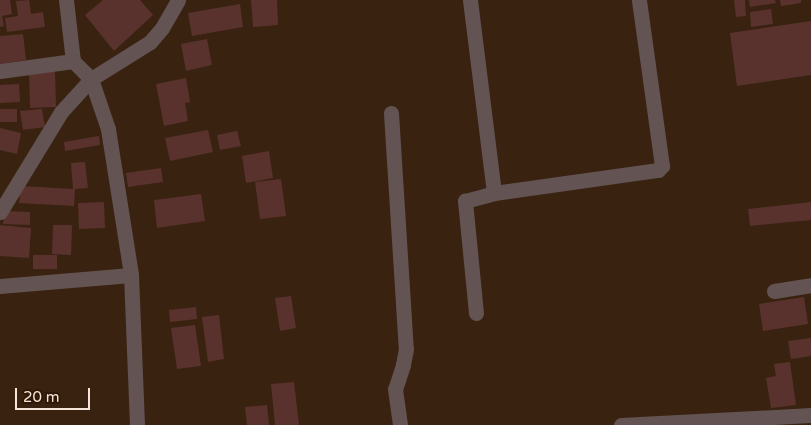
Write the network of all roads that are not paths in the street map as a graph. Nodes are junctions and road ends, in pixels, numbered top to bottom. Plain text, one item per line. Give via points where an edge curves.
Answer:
1 (66, 0) edge
2 (178, 0) edge
3 (470, 0) edge
4 (639, 0) edge
5 (73, 61) junction
6 (0, 72) edge
7 (91, 79) junction
8 (391, 113) dead end
9 (494, 193) junction
10 (0, 212) edge
11 (131, 275) junction
12 (811, 285) edge
13 (0, 286) edge
14 (774, 291) dead end
15 (476, 313) dead end
16 (811, 415) edge
17 (138, 425) edge
18 (400, 425) edge
19 (621, 425) edge

1 - 5 street
2 - 7 street via 157,36
3 - 9 street
4 - 9 street via 660,168
5 - 6 street
5 - 7 street
7 - 10 street via 61,112
7 - 11 street via 108,129
8 - 18 street via 406,349 395,389
9 - 15 street via 469,199 464,205
11 - 13 street
11 - 17 street
12 - 14 street
16 - 19 street

